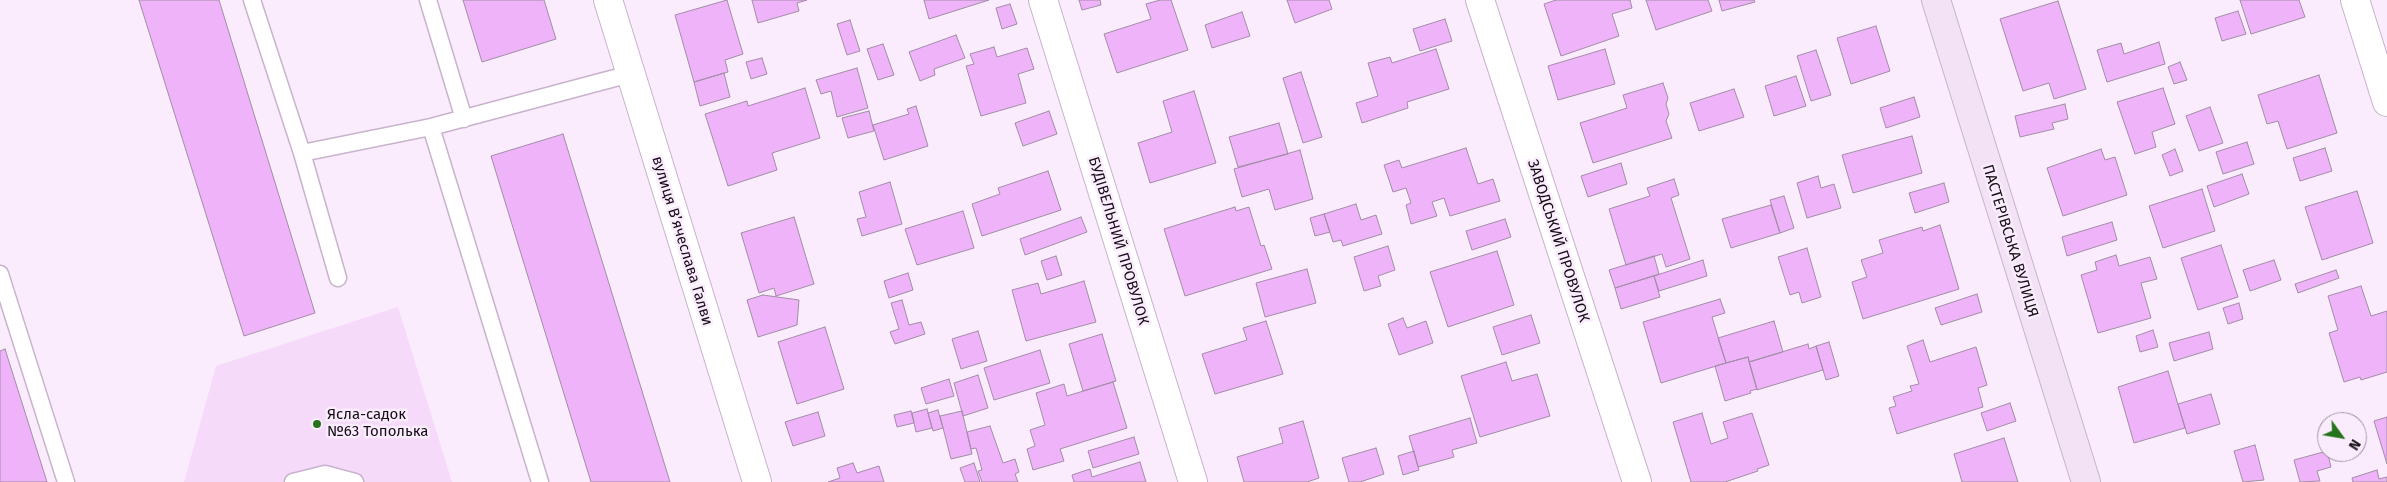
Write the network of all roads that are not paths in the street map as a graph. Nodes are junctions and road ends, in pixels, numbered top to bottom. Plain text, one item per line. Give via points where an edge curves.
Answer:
1 (252, 0) edge
2 (428, 0) edge
3 (608, 0) edge
4 (1043, 0) edge
5 (1480, 0) edge
6 (1936, 0) edge
7 (2355, 0) edge
8 (630, 74) junction
9 (2387, 102) edge
10 (464, 119) junction
11 (431, 128) junction
12 (302, 153) junction
13 (0, 274) edge
14 (338, 278) dead end
15 (66, 482) edge
16 (293, 482) edge
17 (355, 482) edge
18 (540, 482) edge
19 (757, 482) edge
20 (1193, 482) edge
21 (1637, 482) edge
22 (2086, 482) edge

1 - 12 lane
2 - 10 lane
3 - 8 street, вулиця Вʼячеслава Галви
4 - 20 street, БУДІВЕЛЬНИЙ ПРОВУЛОК
5 - 21 street, ЗАВОДСЬКИЙ ПРОВУЛОК
6 - 22 main road, ПАСТЕРІВСЬКА ВУЛИЦЯ
7 - 9 street
8 - 10 lane
8 - 19 street, вулиця Вʼячеслава Галви
10 - 11 lane
11 - 12 lane
11 - 18 lane
12 - 14 lane
13 - 15 lane
16 - 17 lane via 325,474

